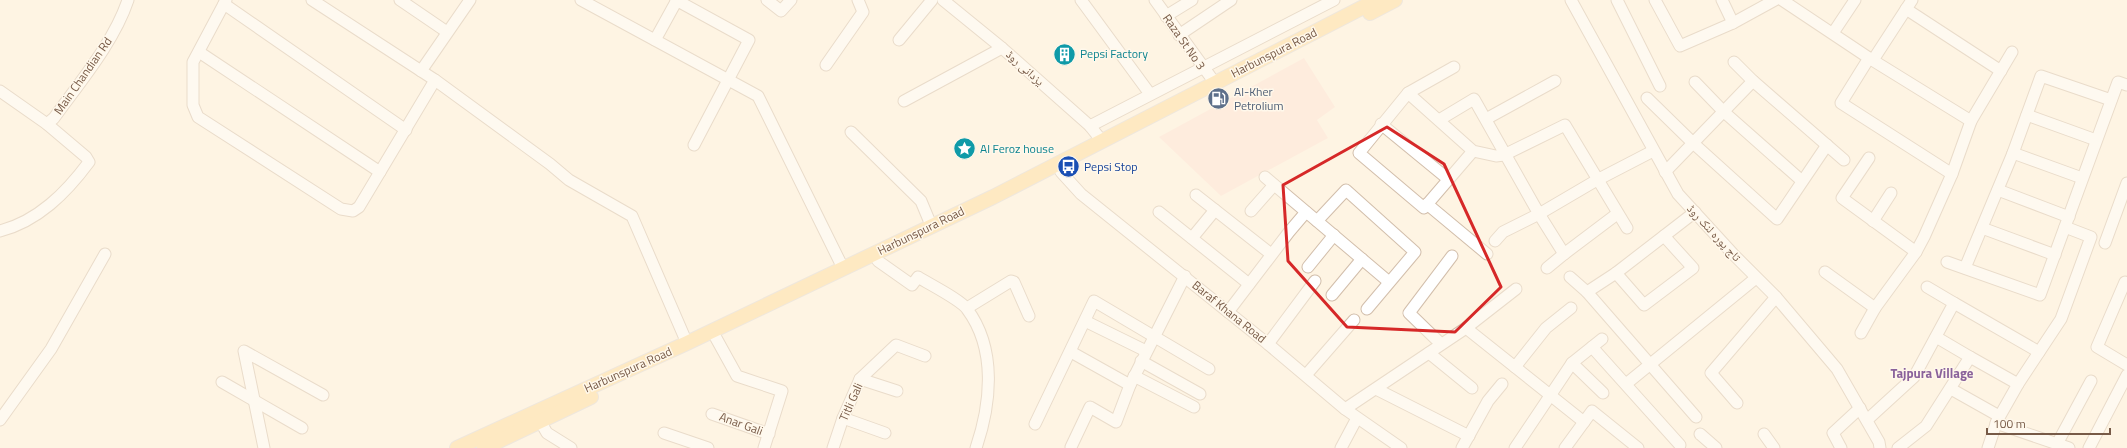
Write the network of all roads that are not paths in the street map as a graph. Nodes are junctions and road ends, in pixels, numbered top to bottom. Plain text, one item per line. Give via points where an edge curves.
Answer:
1 (128, 0) edge
2 (312, 0) edge
3 (400, 0) edge
4 (470, 0) edge
5 (581, 0) edge
6 (677, 0) edge
7 (767, 0) edge
8 (791, 0) edge
9 (858, 0) edge
10 (932, 0) edge
11 (943, 0) edge
12 (1080, 0) edge
13 (1155, 0) edge
14 (1192, 0) edge
15 (1231, 0) edge
16 (1334, 0) edge
17 (1377, 0) edge
18 (1395, 0) edge
19 (1571, 0) edge
20 (1617, 0) edge
21 (1655, 0) edge
22 (1722, 0) edge
23 (1774, 0) edge
24 (1782, 0) edge
25 (1855, 0) edge
26 (225, 2) edge
27 (1909, 4) edge
28 (1355, 5) edge
29 (1166, 16) junction
30 (1733, 23) junction
31 (447, 32) junction
32 (1833, 33) junction
33 (1179, 35) junction
34 (655, 40) junction
35 (898, 40) dead end
36 (1002, 48) junction
37 (199, 52) junction
38 (2012, 52) dead end
39 (1274, 58) junction
40 (1871, 59) junction
41 (1734, 62) dead end
42 (826, 65) dead end
43 (1454, 66) dead end
44 (1202, 68) junction
45 (421, 71) junction
46 (2000, 71) junction
47 (435, 80) junction
48 (729, 80) junction
49 (1555, 81) dead end
50 (1753, 81) junction
51 (1695, 82) dead end
52 (1215, 83) junction
53 (2127, 85) edge
54 (1660, 86) dead end
55 (0, 91) edge
56 (1408, 93) junction
57 (1150, 94) junction
58 (1647, 98) dead end
59 (2111, 100) junction
60 (904, 101) dead end
61 (1724, 112) junction
62 (2027, 115) junction
63 (1486, 119) junction
64 (1439, 120) junction
65 (1971, 121) junction
66 (47, 124) junction
67 (1381, 124) junction
68 (1090, 126) junction
69 (406, 130) junction
70 (851, 132) dead end
71 (2096, 140) junction
72 (1102, 141) junction
73 (1693, 143) junction
74 (694, 145) dead end
75 (1827, 145) junction
76 (1653, 150) junction
77 (1473, 151) junction
78 (2013, 153) junction
79 (1504, 155) junction
80 (1869, 158) dead end
81 (1844, 160) dead end
82 (380, 172) junction
83 (1061, 172) junction
84 (1665, 172) junction
85 (1952, 174) junction
86 (1265, 177) dead end
87 (2082, 178) junction
88 (1448, 179) junction
89 (1597, 180) junction
90 (1802, 181) junction
91 (2127, 183) edge
92 (1274, 185) junction
93 (1998, 190) junction
94 (1891, 193) dead end
95 (1196, 195) dead end
96 (995, 200) junction
97 (1428, 204) junction
98 (1215, 210) junction
99 (1251, 211) dead end
100 (1159, 212) dead end
101 (1306, 212) junction
102 (1695, 212) junction
103 (1539, 214) junction
104 (1617, 214) junction
105 (1317, 221) junction
106 (1873, 221) junction
107 (2067, 222) junction
108 (931, 225) junction
109 (1627, 228) dead end
110 (1982, 228) junction
111 (0, 231) edge
112 (1334, 235) junction
113 (1664, 236) junction
114 (1192, 238) junction
115 (1495, 241) dead end
116 (2105, 243) dead end
117 (1916, 252) junction
118 (105, 254) dead end
119 (1271, 254) junction
120 (1487, 254) dead end
121 (1564, 254) junction
122 (2055, 255) junction
123 (1452, 256) dead end
124 (1362, 259) junction
125 (878, 261) junction
126 (1948, 262) dead end
127 (1308, 267) dead end
128 (843, 268) junction
129 (1547, 268) dead end
130 (1966, 268) junction
131 (1825, 272) dead end
132 (1616, 273) junction
133 (1185, 276) junction
134 (1570, 277) dead end
135 (1756, 278) junction
136 (1315, 281) dead end
137 (1389, 282) junction
138 (2125, 282) dead end
139 (1249, 284) junction
140 (1927, 287) dead end
141 (1516, 289) dead end
142 (1587, 292) junction
143 (1332, 295) dead end
144 (1776, 297) junction
145 (1954, 303) junction
146 (967, 308) junction
147 (1571, 308) dead end
148 (1875, 308) junction
149 (1367, 309) dead end
150 (1228, 312) junction
151 (1029, 316) dead end
152 (1085, 320) junction
153 (1354, 320) dead end
154 (1466, 328) junction
155 (1861, 333) dead end
156 (1153, 337) junction
157 (1936, 337) junction
158 (716, 338) junction
159 (1602, 339) dead end
160 (1268, 344) junction
161 (1441, 344) junction
162 (688, 347) junction
163 (1592, 347) junction
164 (1071, 352) junction
165 (2039, 352) junction
166 (1428, 353) junction
167 (925, 356) dead end
168 (1144, 356) junction
169 (1970, 358) junction
170 (1572, 363) junction
171 (1650, 364) junction
172 (2127, 365) edge
173 (1515, 367) junction
174 (1209, 369) dead end
175 (1306, 375) junction
176 (2127, 375) edge
177 (860, 379) junction
178 (1132, 381) junction
179 (2091, 381) dead end
180 (222, 382) dead end
181 (1502, 384) dead end
182 (1626, 384) junction
183 (2018, 384) junction
184 (1472, 388) dead end
185 (1376, 389) junction
186 (1951, 389) junction
187 (897, 391) dead end
188 (1603, 393) dead end
189 (1200, 394) dead end
190 (1550, 395) junction
191 (323, 396) dead end
192 (254, 402) junction
193 (1737, 403) dead end
194 (1194, 406) dead end
195 (1860, 408) junction
196 (1345, 409) junction
197 (712, 414) dead end
198 (1696, 417) dead end
199 (843, 418) junction
200 (1357, 418) junction
201 (0, 420) edge
202 (1867, 420) junction
203 (1998, 420) junction
204 (540, 421) junction
205 (1584, 422) junction
206 (1035, 424) dead end
207 (302, 428) dead end
208 (664, 433) dead end
209 (885, 433) dead end
210 (769, 434) junction
211 (1700, 434) dead end
212 (1764, 434) dead end
213 (1469, 436) junction
214 (2058, 444) junction
215 (1680, 445) dead end
216 (1071, 447) dead end
217 (264, 448) edge
218 (457, 448) edge
219 (484, 448) edge
220 (571, 448) edge
221 (708, 448) edge
222 (766, 448) edge
223 (833, 448) edge
224 (976, 448) edge
225 (1341, 448) edge
226 (1401, 448) edge
227 (1462, 448) edge
228 (1515, 448) edge
229 (1565, 448) edge
230 (1638, 448) edge
231 (1716, 448) edge
232 (1774, 448) edge
233 (1841, 448) edge
234 (1880, 448) edge
235 (1898, 448) edge
236 (1988, 448) edge
237 (2069, 448) edge
238 (2089, 448) edge

1 - 66 street, Main Chandian Rd via 110,40
2 - 45 street
3 - 31 street
4 - 31 street
5 - 34 street
6 - 34 street
6 - 48 street via 749,40
7 - 8 street via 781,11
9 - 42 street via 864,12
10 - 35 street
11 - 36 street, یزدانی روڈ
12 - 57 street
13 - 29 street, Raza St No 3
14 - 29 street
15 - 33 street
16 - 44 street
17 - 28 main road, Harbunspura Road
18 - 39 main road, Harbunspura Road
19 - 76 street, تاج پورہ لنک روڈ
20 - 54 street
21 - 30 street via 1680,46
22 - 30 street
23 - 30 street
24 - 32 street
25 - 32 street
26 - 37 street
26 - 69 street
27 - 40 street
27 - 46 street
28 - 39 main road, Harbunspura Road
29 - 33 street, Raza St No 3
31 - 45 street
32 - 40 street
33 - 44 street, Raza St No 3
34 - 48 street
36 - 60 street
36 - 68 street, یزدانی روڈ
37 - 82 street
37 - 82 street via 193,62 193,105 198,116 341,209 353,211 359,207
38 - 46 street
39 - 52 main road, Harbunspura Road
39 - 83 main road, Harbunspura Road
40 - 65 street
40 - 85 street via 1841,103
41 - 50 street
43 - 56 street
44 - 52 street, Raza St No 3
44 - 57 street
45 - 47 street
46 - 65 street
47 - 69 street
47 - 162 street via 569,180 632,216
48 - 74 street
48 - 128 street via 758,96 763,104
49 - 63 street
50 - 61 street
50 - 75 street
51 - 61 street
52 - 72 main road, Harbunspura Road
53 - 59 street via 2118,82
55 - 66 street
56 - 64 street
56 - 67 street
57 - 68 street
58 - 73 street
59 - 62 street via 2041,76
59 - 71 street
61 - 73 street
61 - 90 street
62 - 71 street
62 - 78 street
63 - 64 street via 1474,99
63 - 79 street
64 - 77 street
65 - 85 street
66 - 111 street, Main Chandian Rd via 89,162 48,208
67 - 88 street
67 - 97 street via 1358,153 1424,208
68 - 72 street, یزدانی روڈ
69 - 82 street
70 - 108 street via 921,201
71 - 87 street
72 - 96 main road, Harbunspura Road
73 - 84 street
73 - 90 street via 1777,219
75 - 81 street
75 - 90 street
76 - 84 street, تاج پورہ لنک روڈ
76 - 89 street
77 - 79 street via 1496,156
77 - 88 street
78 - 87 street
78 - 93 street
79 - 89 street via 1565,125
79 - 103 street
80 - 106 street via 1842,198
83 - 96 main road, Harbunspura Road
83 - 133 street, Baraf Khana Road via 1081,194
84 - 102 street, تاج پورہ لنک روڈ via 1678,194
85 - 117 street
86 - 92 street
87 - 107 street
88 - 97 street
89 - 103 street
89 - 104 street
91 - 116 street
92 - 99 street
92 - 101 street
93 - 107 street
93 - 110 street
94 - 106 street
95 - 98 street
96 - 108 main road, Harbunspura Road
96 - 125 main road, Harbunspura Road
97 - 120 street
98 - 114 street
98 - 119 street
100 - 114 street
101 - 105 street
101 - 119 street
102 - 113 street
102 - 135 street, تاج پورہ لنک روڈ
103 - 115 street via 1503,232
103 - 121 street
104 - 109 street
104 - 121 street
105 - 112 street
105 - 137 street via 1348,187 1415,252
106 - 117 street
107 - 122 street
107 - 165 street via 2091,237 2061,319
108 - 128 main road, Harbunspura Road
110 - 122 street
110 - 130 street
112 - 124 street
112 - 127 street
113 - 132 street
113 - 132 street via 1693,268 1644,305
114 - 139 street
117 - 148 street
118 - 201 street via 51,349
119 - 139 street
121 - 129 street
122 - 130 street via 2040,295
123 - 161 street via 1409,313
124 - 137 street
124 - 143 street
125 - 146 street via 912,285 918,277
125 - 158 main road, Harbunspura Road
126 - 130 street
128 - 162 main road, Harbunspura Road
131 - 148 street
132 - 142 street
133 - 150 street, Baraf Khana Road
133 - 156 street
134 - 142 street
135 - 144 street, تاج پورہ لنک روڈ
135 - 171 street
136 - 160 street
137 - 149 street
138 - 172 street via 2097,347
139 - 150 street
140 - 145 street
141 - 154 street
142 - 171 street
144 - 193 street via 1710,373
144 - 195 street, تاج پورہ لنک روڈ via 1837,368
145 - 157 street
145 - 165 street
146 - 151 street via 1011,281 1014,282
146 - 224 street via 983,337 989,367 984,427
147 - 173 street via 1546,328
148 - 155 street
150 - 160 street, Baraf Khana Road
152 - 156 street via 1094,301
152 - 164 street
152 - 168 street
153 - 175 street
154 - 161 street
154 - 173 street
156 - 168 street
156 - 174 street
157 - 169 street
157 - 202 street via 1914,377
158 - 162 main road, Harbunspura Road
158 - 210 street via 737,376 782,391
159 - 163 street
160 - 175 street, Baraf Khana Road
161 - 166 street
162 - 204 main road, Harbunspura Road
162 - 218 main road, Harbunspura Road
163 - 170 street
163 - 182 street
164 - 178 street
164 - 206 street
165 - 183 street
166 - 184 street
166 - 185 street
167 - 177 street, Titli Gali via 896,345
168 - 178 street
168 - 189 street
169 - 183 street
169 - 186 street
170 - 188 street
170 - 190 street
171 - 182 street
171 - 198 street
173 - 190 street
175 - 196 street, Baraf Khana Road
176 - 238 street
177 - 187 street
177 - 199 street, Titli Gali
178 - 194 street
178 - 216 street via 1116,422 1090,407
179 - 214 street
180 - 192 street
181 - 213 street via 1488,401
182 - 215 street
183 - 203 street
185 - 196 street
185 - 213 street
186 - 203 street
186 - 235 street via 1926,426
190 - 205 street
190 - 228 street
191 - 192 street via 244,351
192 - 207 street
192 - 217 street
195 - 202 street, تاج پورہ لنک روڈ
195 - 233 street via 1832,432
196 - 200 street, Baraf Khana Road
197 - 210 street, Anar Gali
199 - 209 street
199 - 223 street, Titli Gali
200 - 225 street
200 - 226 street, Baraf Khana Road
202 - 234 street, تاج پورہ لنک روڈ
203 - 214 street
203 - 236 street
204 - 219 main road, Harbunspura Road
204 - 220 street via 546,433
205 - 229 street
205 - 230 street via 1592,411
208 - 221 street
210 - 222 street
211 - 231 street
212 - 232 street
213 - 227 street
214 - 237 street

